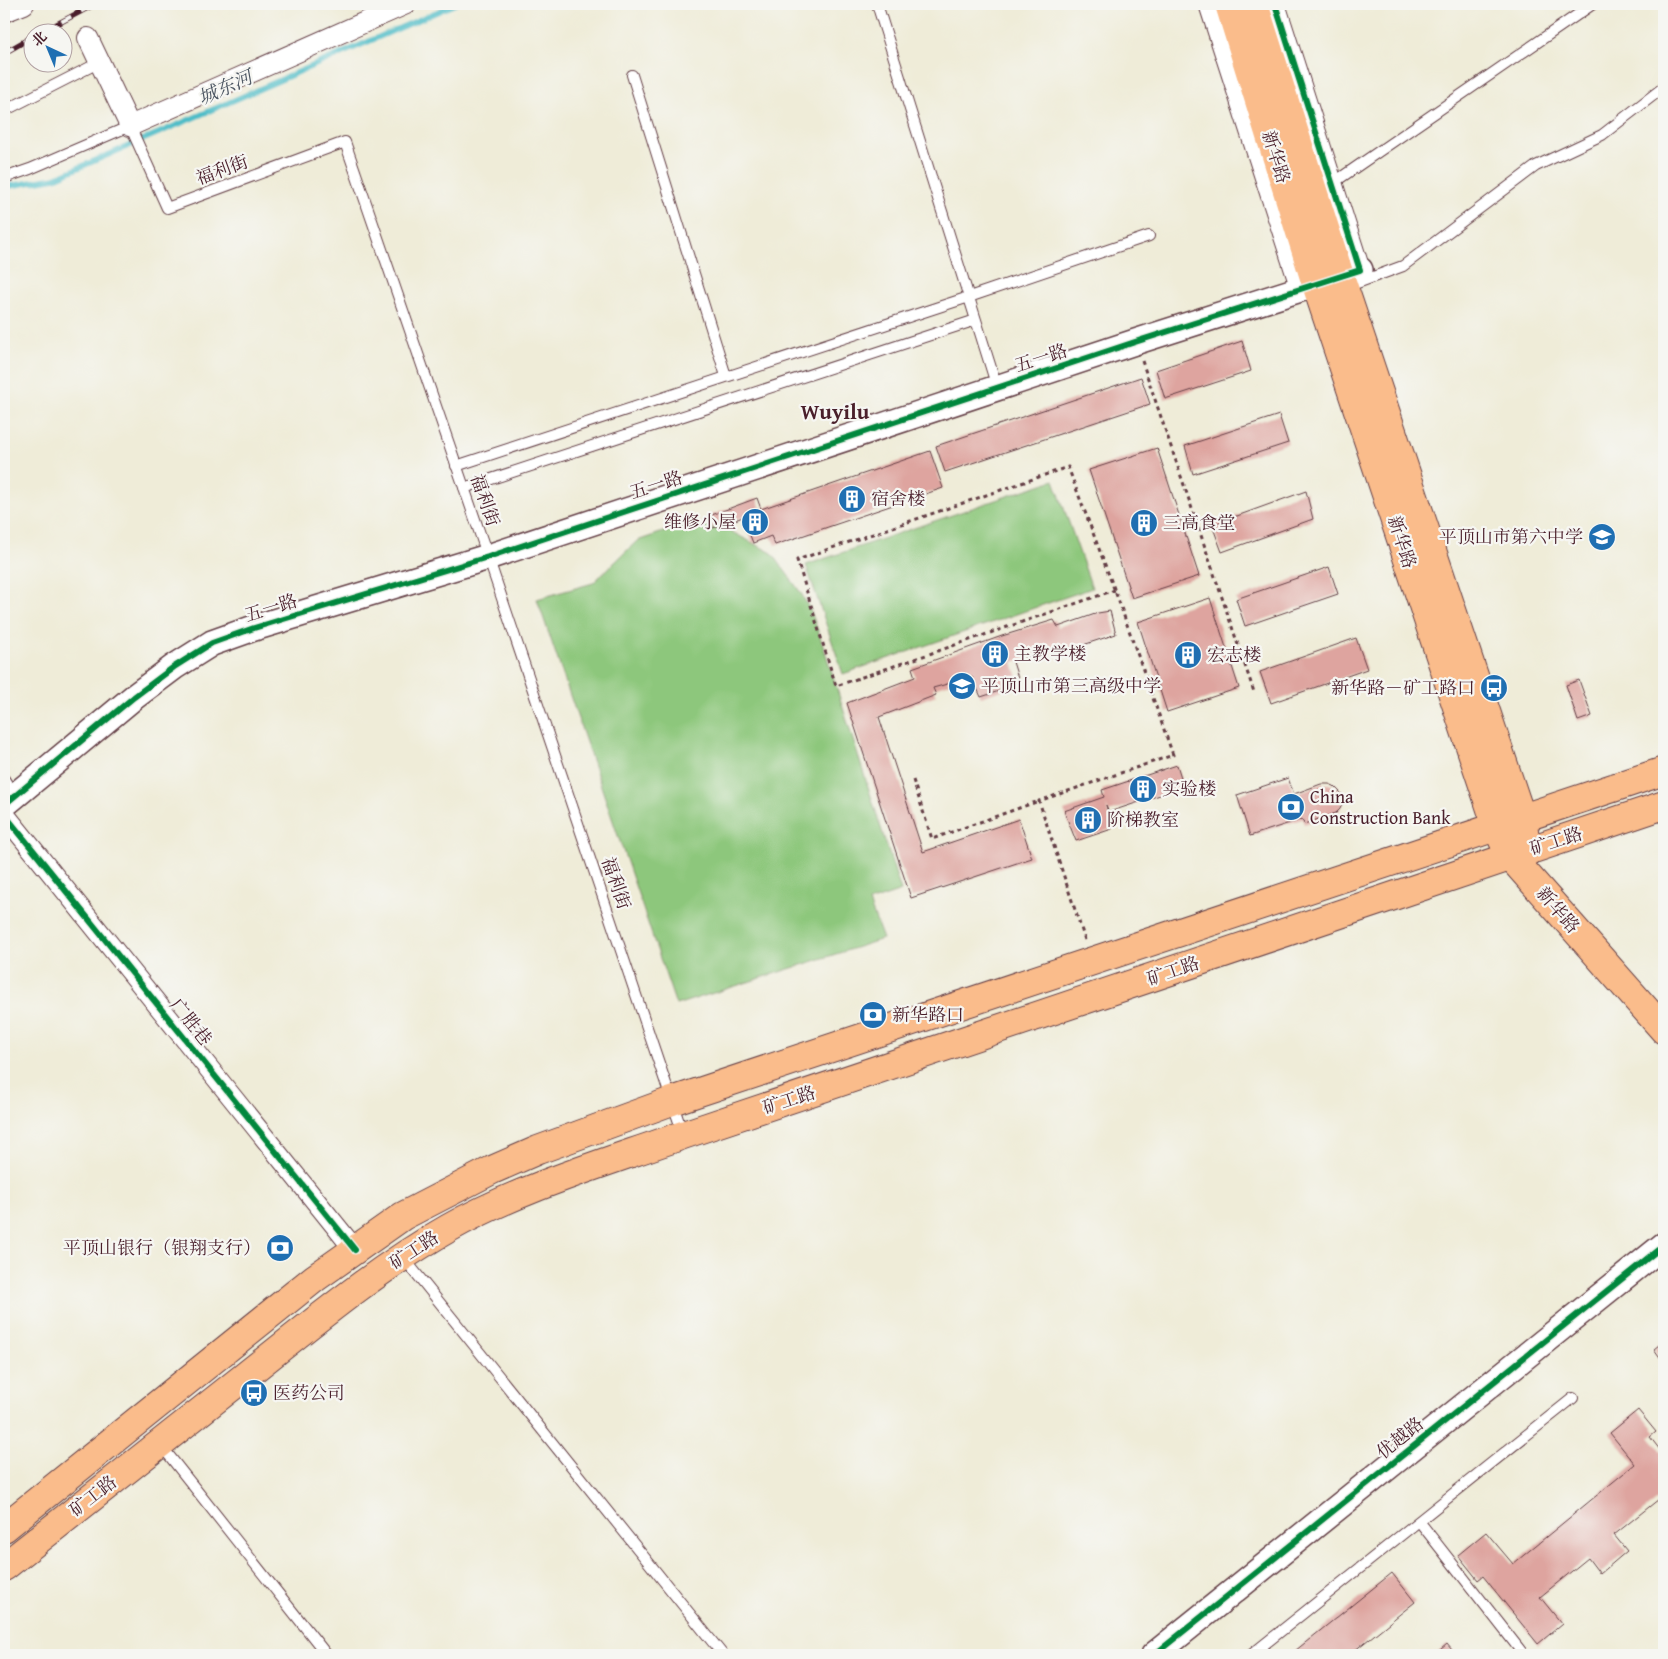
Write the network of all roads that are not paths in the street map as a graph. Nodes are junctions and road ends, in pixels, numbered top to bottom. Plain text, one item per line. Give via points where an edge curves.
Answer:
1 (24, 4) edge
2 (406, 4) edge
3 (877, 4) edge
4 (1209, 4) edge
5 (1229, 4) edge
6 (1254, 4) edge
7 (1275, 4) edge
8 (1593, 4) edge
9 (4, 12) edge
10 (88, 38) dead end
11 (100, 62) junction
12 (632, 75) dead end
13 (1664, 88) edge
14 (4, 112) edge
15 (130, 126) junction
16 (4, 178) edge
17 (1333, 184) junction
18 (1149, 236) dead end
19 (1332, 281) junction
20 (969, 297) junction
21 (976, 320) junction
22 (726, 376) junction
23 (998, 388) junction
24 (456, 466) junction
25 (464, 488) junction
26 (488, 557) junction
27 (1664, 771) edge
28 (6, 799) edge
29 (1664, 805) edge
30 (1522, 818) junction
31 (1497, 827) junction
32 (1518, 853) junction
33 (1664, 1008) edge
34 (1664, 1030) edge
35 (672, 1101) junction
36 (684, 1135) junction
37 (1664, 1245) edge
38 (355, 1250) junction
39 (403, 1257) junction
40 (1573, 1398) dead end
41 (160, 1444) junction
42 (1419, 1521) junction
43 (4, 1528) edge
44 (4, 1567) edge
45 (326, 1655) edge
46 (723, 1655) edge
47 (1154, 1655) edge
48 (1251, 1655) edge
49 (1524, 1655) edge

1 - 9 street
2 - 15 street
3 - 20 lane
4 - 19 street
5 - 19 main road, 新华路
6 - 19 main road, 新华路
7 - 17 street
8 - 17 lane
10 - 11 street
11 - 14 lane
11 - 15 street
12 - 22 lane
13 - 19 lane via 1602,136 1536,166 1403,266
15 - 16 lane via 30,170
15 - 24 lane, 福利街 via 167,208 346,142
17 - 19 street
18 - 20 lane
19 - 23 street, 五一路
19 - 30 main road, 新华路
19 - 31 main road, 新华路
20 - 21 lane
20 - 22 lane
21 - 23 lane
21 - 25 lane
22 - 24 lane
23 - 26 street, 五一路
24 - 25 lane, 福利街
25 - 26 lane, 福利街
26 - 28 street, 五一路 via 212,643 134,697
26 - 35 lane, 福利街
27 - 30 main road, 矿工路
28 - 38 street, 广胜巷
29 - 32 main road, 矿工路
30 - 31 main road, 矿工路
30 - 32 main road, 新华路
31 - 32 main road, 新华路
31 - 35 main road, 矿工路
32 - 33 main road, 新华路
32 - 34 main road, 新华路
32 - 36 main road, 矿工路
35 - 36 lane, 福利街
35 - 38 main road, 矿工路 via 492,1170 402,1216
36 - 39 main road, 矿工路 via 494,1206
37 - 47 street, 优越路
38 - 43 main road, 矿工路 via 315,1278
39 - 41 main road, 矿工路 via 332,1306
39 - 46 lane
40 - 42 lane
41 - 44 main road, 矿工路
41 - 45 lane
42 - 48 lane
42 - 49 lane

